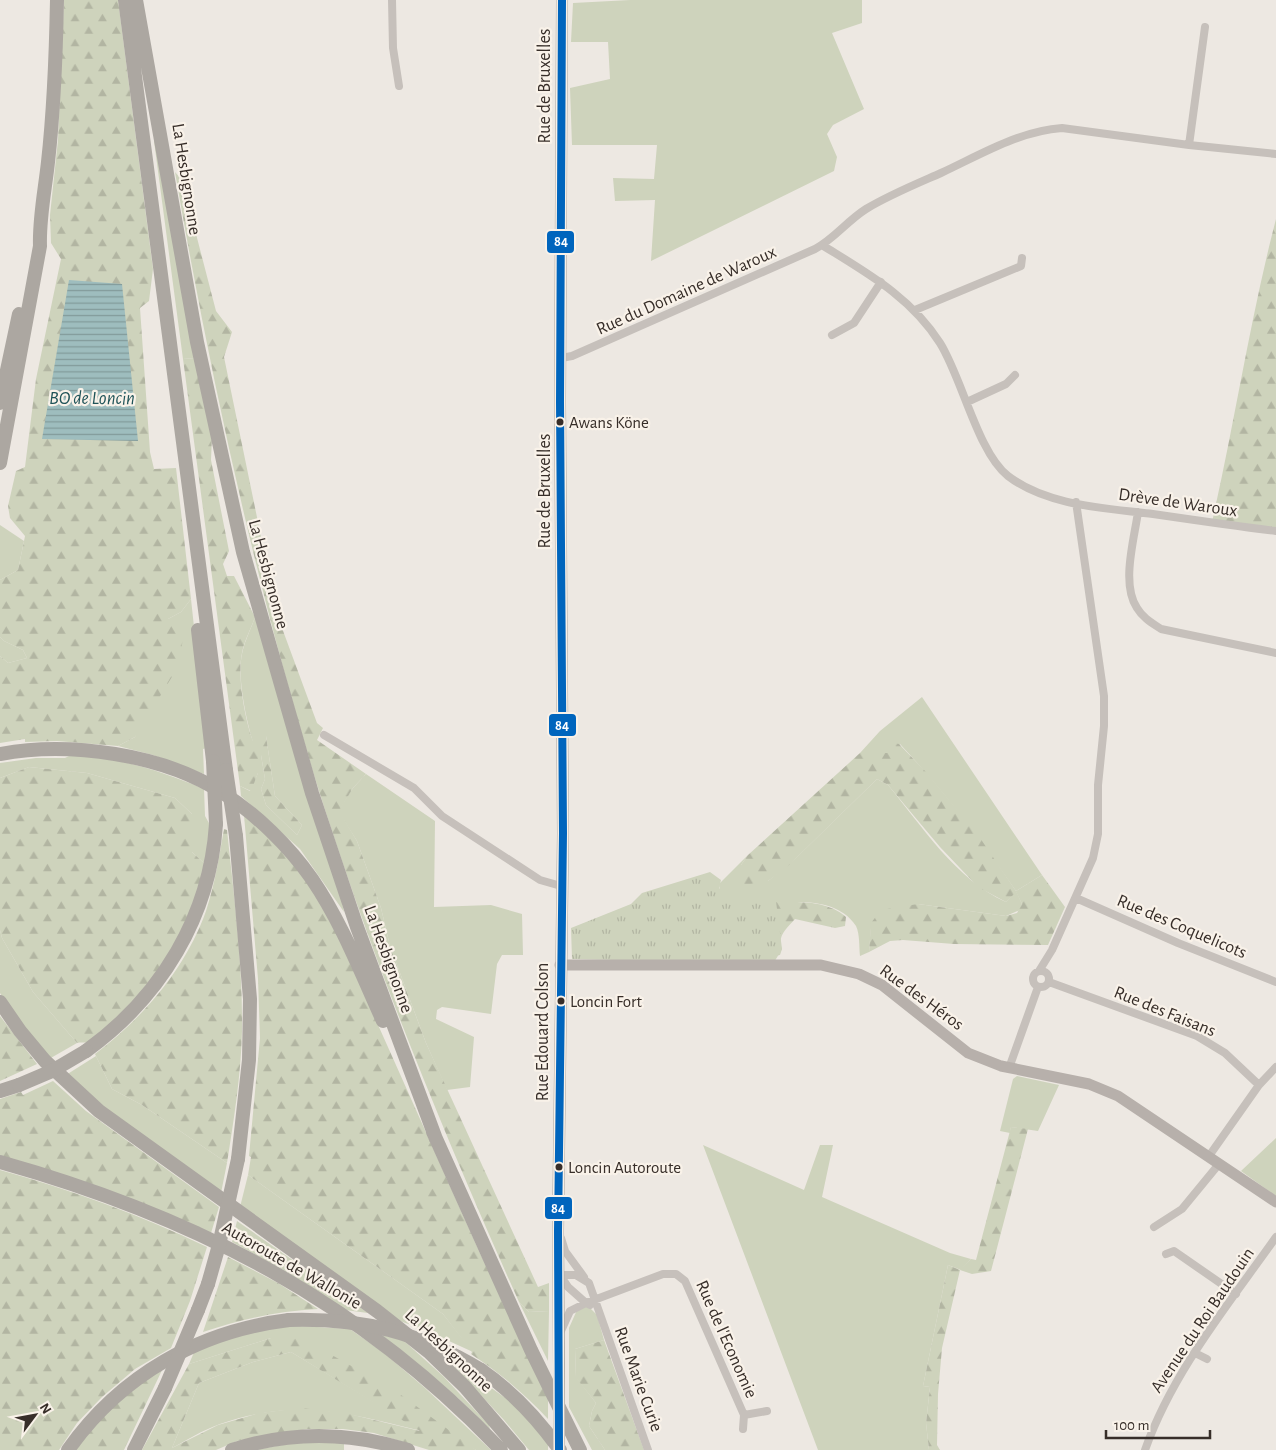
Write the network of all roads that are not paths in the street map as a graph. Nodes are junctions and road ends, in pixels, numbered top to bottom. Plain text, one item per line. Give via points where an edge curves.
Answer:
1 (57, 0) edge
2 (124, 0) edge
3 (136, 0) edge
4 (392, 0) edge
5 (562, 0) edge
6 (1205, 27) dead end
7 (400, 86) dead end
8 (1189, 145) junction
9 (1276, 154) edge
10 (40, 226) junction
11 (822, 245) junction
12 (1022, 258) dead end
13 (881, 282) junction
14 (915, 310) junction
15 (832, 335) dead end
16 (560, 358) junction
17 (1015, 375) dead end
18 (967, 402) junction
19 (0, 403) edge
20 (178, 412) junction
21 (0, 463) edge
22 (1076, 502) junction
23 (1138, 512) junction
24 (1276, 531) edge
25 (1276, 654) edge
26 (324, 735) dead end
27 (0, 754) edge
28 (563, 833) joint
29 (561, 886) junction
30 (1076, 898) junction
31 (560, 965) junction
32 (1039, 971) junction
33 (1049, 982) junction
34 (1276, 982) edge
35 (1038, 987) junction
36 (0, 1002) edge
37 (1276, 1067) edge
38 (1009, 1068) junction
39 (1258, 1085) junction
40 (0, 1091) edge
41 (436, 1139) junction
42 (1209, 1156) junction
43 (0, 1162) edge
44 (1219, 1164) junction
45 (1276, 1202) edge
46 (1154, 1226) dead end
47 (558, 1235) junction
48 (1276, 1237) edge
49 (1166, 1254) dead end
50 (559, 1274) junction
51 (589, 1283) junction
52 (1236, 1294) junction
53 (596, 1298) junction
54 (586, 1303) junction
55 (601, 1318) junction
56 (560, 1333) junction
57 (1194, 1353) junction
58 (1207, 1359) dead end
59 (767, 1411) dead end
60 (744, 1415) junction
61 (743, 1429) dead end
62 (68, 1450) edge
63 (134, 1450) edge
64 (232, 1450) edge
65 (408, 1450) edge
66 (501, 1450) edge
67 (520, 1450) edge
68 (560, 1450) edge
69 (580, 1450) edge
70 (648, 1450) edge
71 (1146, 1450) edge

1 - 10 highway via 52,111
2 - 20 highway
3 - 41 highway, La Hesbignonne via 197,342 246,562 312,794 357,927
4 - 7 street via 393,48
5 - 16 main road, Rue de Bruxelles
6 - 8 street
8 - 9 street, Rue du Domaine de Waroux
8 - 11 street, Rue du Domaine de Waroux via 1062,128 1046,129 1020,137 864,210
10 - 19 highway via 32,246
10 - 21 highway via 40,246
11 - 13 street
11 - 16 street, Rue du Domaine de Waroux via 572,356
12 - 14 street via 1020,266
13 - 14 street
13 - 15 street via 854,323
14 - 18 street via 940,344
16 - 28 main road, Rue de Bruxelles
17 - 18 street via 1006,384
18 - 22 street via 988,452 1006,475 1029,490
20 - 40 highway, bridge via 175,428 213,761 216,824 205,886 178,951 142,1002 86,1051 52,1071
20 - 63 highway, bridge via 236,836 250,999 249,1069 238,1159 208,1284 165,1388
22 - 23 street, Drève de Waroux
22 - 30 street via 1104,696 1098,834 1093,858
23 - 24 street, Drève de Waroux
23 - 25 street via 1129,580 1130,594 1145,618 1161,629
26 - 29 street via 414,788 442,816 540,880
27 - 41 highway via 65,749 136,759 222,792 255,818 297,860 331,910
28 - 29 main road, Rue Edouard Colson
29 - 31 main road, Rue Edouard Colson
30 - 32 street
30 - 34 street, Rue des Coquelicots
31 - 38 street, Rue des Héros via 821,965 843,970 859,974 888,990 968,1053
31 - 47 main road, Rue Edouard Colson
32 - 33 street via 1047,974
32 - 35 street via 1032,978
33 - 35 street
33 - 39 street, Rue des Faisans via 1197,1036 1225,1053
35 - 38 street
36 - 67 highway, La Hesbignonne via 46,1061 92,1105 429,1352 465,1387
37 - 39 street
38 - 42 street, Rue des Héros via 1104,1089
39 - 42 street
41 - 69 highway
42 - 44 street, Rue des Héros
43 - 66 highway, Autoroute de Wallonie via 138,1206 236,1250 284,1277 373,1335 446,1396
44 - 45 street, Rue des Héros
44 - 46 street via 1182,1209
47 - 50 main road, Rue Edouard Colson
47 - 51 street, Rue Marie Curie
48 - 52 street, Avenue du Roi Baudouin
49 - 52 street via 1174,1251
50 - 51 street via 576,1275
50 - 54 street
50 - 56 main road, Rue Edouard Colson
51 - 53 street, Rue Marie Curie
52 - 57 street, Avenue du Roi Baudouin
53 - 54 street, Rue de l'Economie
53 - 55 street, Rue Marie Curie
53 - 60 street, Rue de l'Economie via 662,1274 676,1274 685,1281
54 - 55 street
54 - 56 street, Rue de l'Economie via 570,1311
55 - 70 street, Rue Marie Curie
56 - 68 main road, Rue Edouard Colson, bridge
57 - 58 street
57 - 71 street, Avenue du Roi Baudouin via 1166,1398
59 - 60 street, Rue de l'Economie
60 - 61 street, Rue de l'Economie
62 - 68 highway, bridge via 118,1392 156,1365 210,1338 264,1323 289,1320 356,1322 433,1343 481,1370 521,1402
64 - 65 highway via 276,1439 318,1435 370,1440

